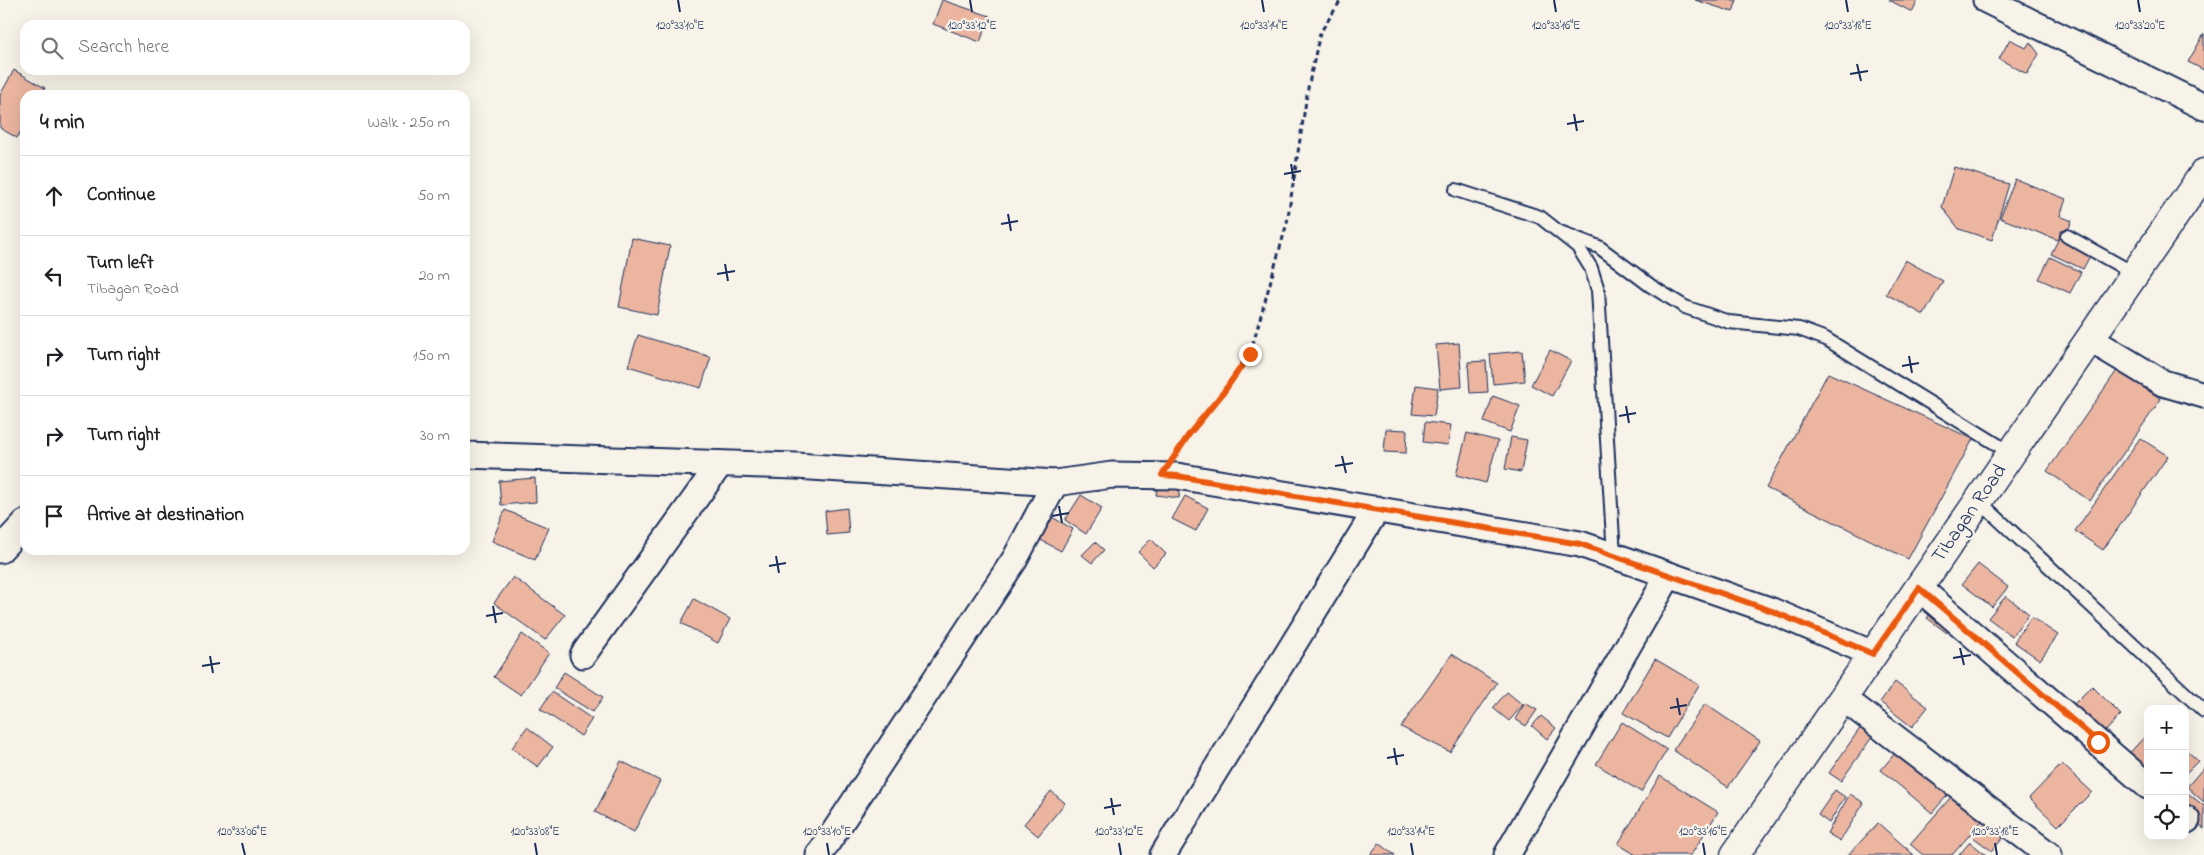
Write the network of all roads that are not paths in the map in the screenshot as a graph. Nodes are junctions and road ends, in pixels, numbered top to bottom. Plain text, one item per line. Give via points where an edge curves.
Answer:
1 (1986, 0) edge
2 (2204, 107) edge
3 (2204, 173) edge
4 (1456, 190) dead end
5 (1560, 232) junction
6 (2067, 236) dead end
7 (2135, 274) junction
8 (2090, 338) junction
9 (2204, 395) edge
10 (2011, 453) junction
11 (470, 455) edge
12 (720, 464) junction
13 (1055, 483) junction
14 (1979, 501) junction
15 (1377, 509) junction
16 (20, 528) edge
17 (0, 550) edge
18 (1614, 556) junction
19 (1669, 575) junction
20 (1919, 588) junction
21 (1873, 654) junction
22 (583, 655) dead end
23 (1843, 698) junction
24 (2204, 711) edge
25 (2144, 783) edge
26 (819, 855) edge
27 (1163, 855) edge
28 (1507, 855) edge
29 (1735, 855) edge
30 (2050, 855) edge

1 - 2 street
3 - 7 main road, Tibagan Road
4 - 5 lane via 1540,217
5 - 10 lane via 1599,247 1685,307 1730,322 1799,329 1826,339
5 - 18 lane via 1578,247 1591,268 1598,290
6 - 7 lane
7 - 8 main road, Tibagan Road
8 - 9 street via 2163,383
8 - 10 main road, Tibagan Road
10 - 14 main road, Tibagan Road
11 - 12 street
12 - 13 street
12 - 22 street
13 - 15 street via 1112,475 1177,476
13 - 26 street via 1015,559
14 - 20 main road, Tibagan Road
14 - 24 lane
15 - 18 street via 1580,544
15 - 27 street
16 - 17 street
18 - 19 street
19 - 21 street via 1772,611
19 - 28 street
20 - 21 main road, Tibagan Road
20 - 25 street
21 - 23 main road, Tibagan Road
23 - 29 main road, Tibagan Road
23 - 30 street

